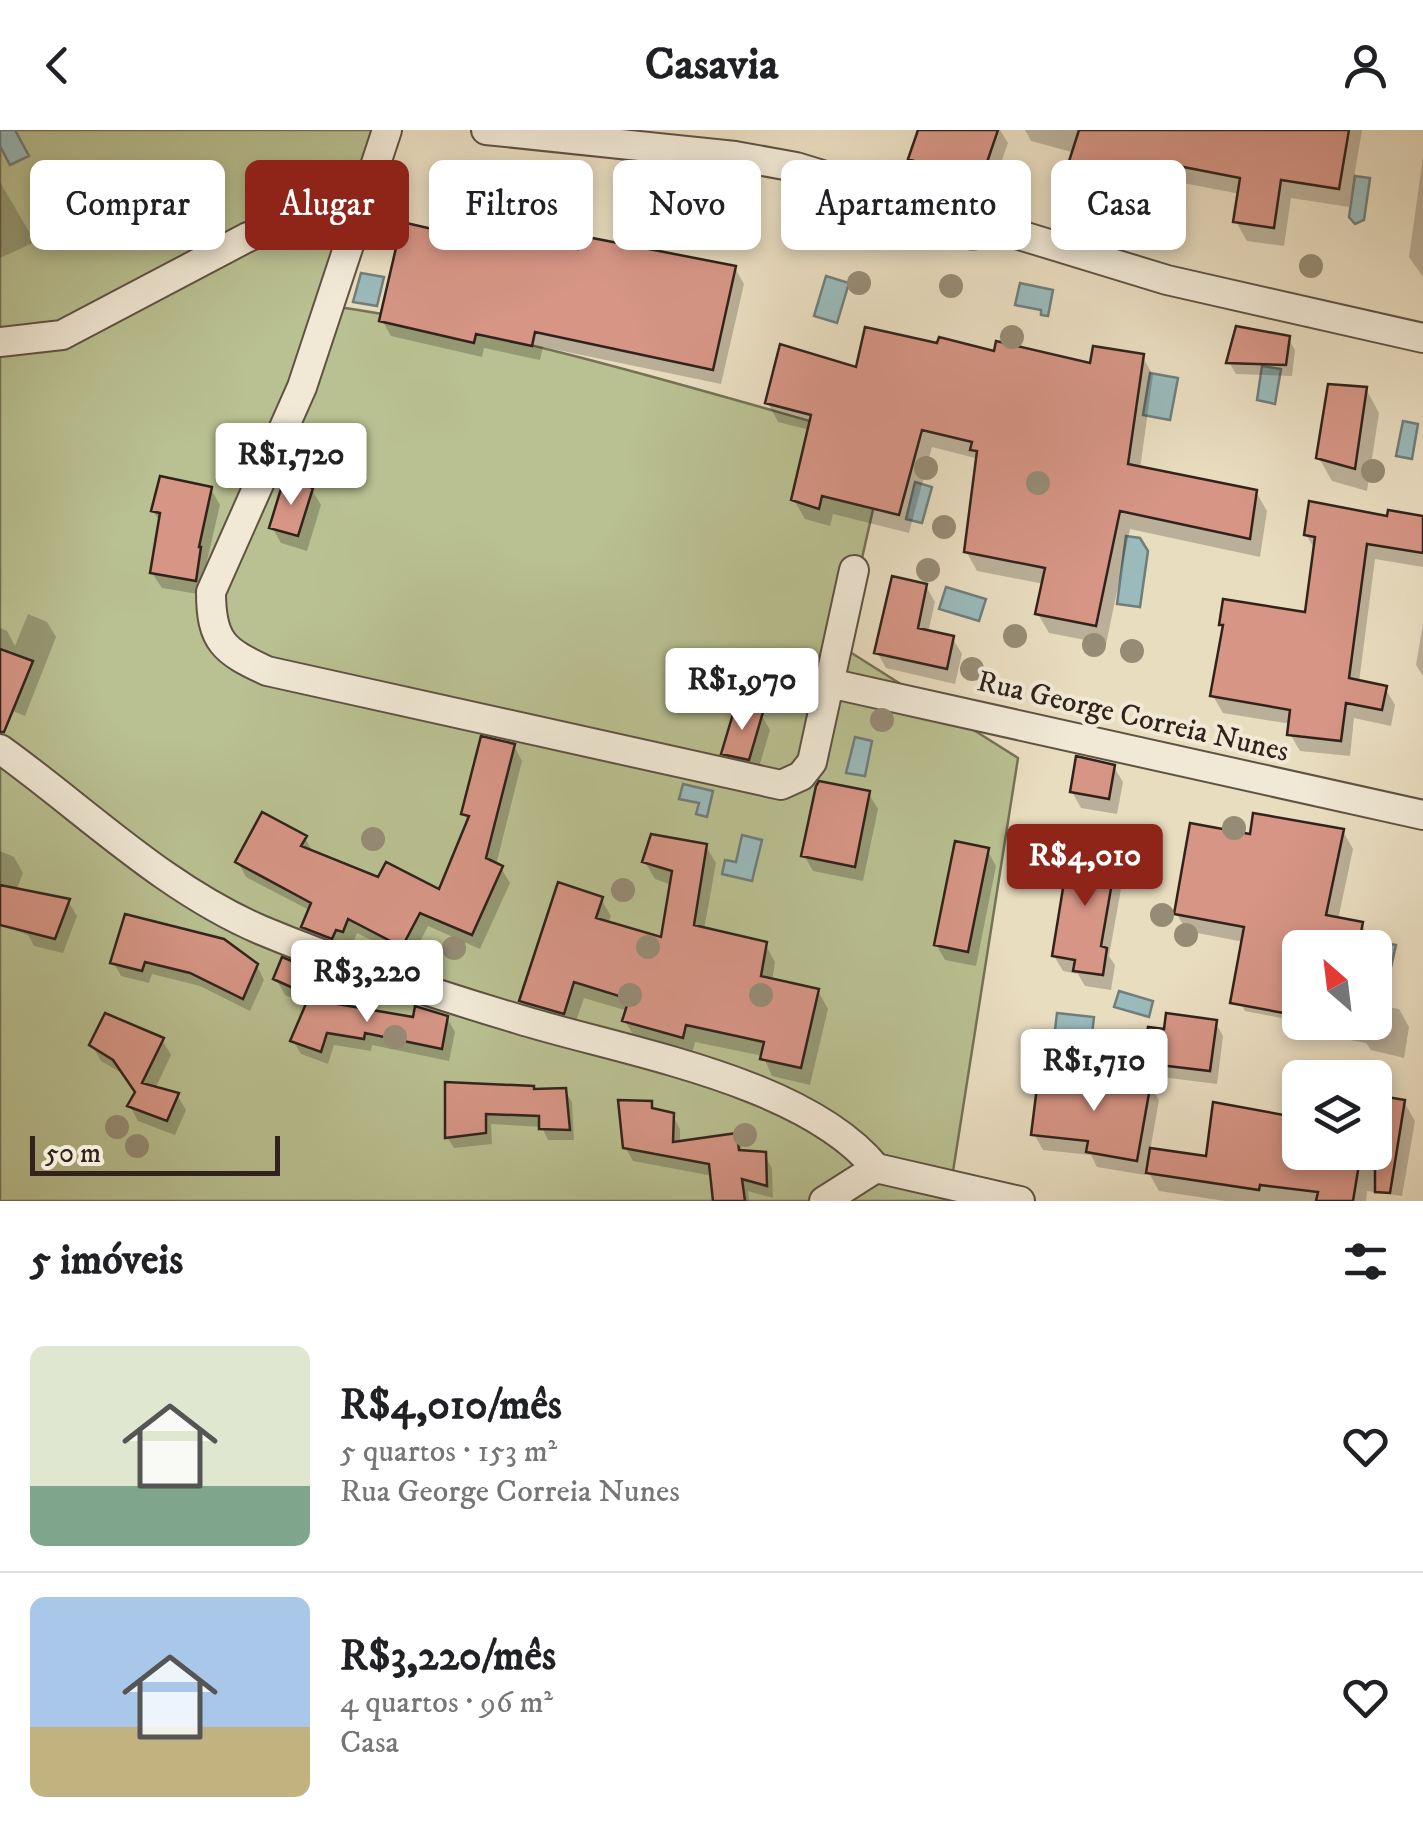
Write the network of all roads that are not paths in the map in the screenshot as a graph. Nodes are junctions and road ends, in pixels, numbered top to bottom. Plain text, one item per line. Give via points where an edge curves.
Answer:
1 (386, 130) edge
2 (486, 130) edge
3 (375, 160) edge
4 (245, 239) edge
5 (345, 250) edge
6 (1423, 338) edge
7 (0, 342) edge
8 (854, 570) dead end
9 (830, 683) junction
10 (0, 749) edge
11 (1423, 815) edge
12 (876, 1168) junction
13 (824, 1201) edge
14 (1020, 1201) edge

1 - 3 street
2 - 6 street via 796,166 1167,280
4 - 7 street via 62,335
5 - 9 street via 302,387 211,592 220,643 267,671 782,785 812,762
8 - 9 street
9 - 11 street, Rua George Correia Nunes
10 - 12 street via 180,886 257,928 369,972 730,1079 831,1125
12 - 13 street
12 - 14 street

